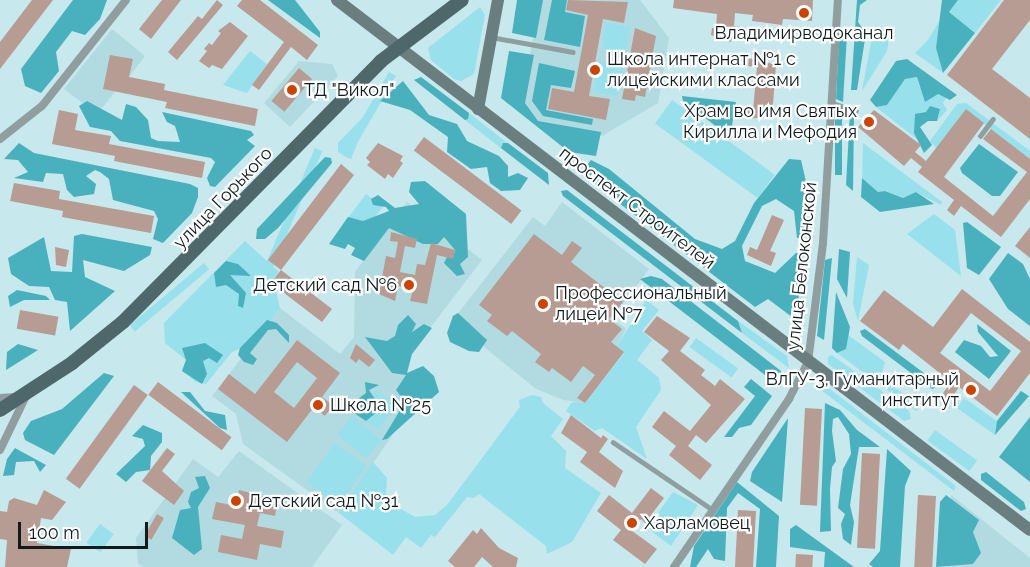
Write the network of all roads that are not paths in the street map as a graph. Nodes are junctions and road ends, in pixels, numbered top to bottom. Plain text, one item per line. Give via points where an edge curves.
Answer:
1 (126, 0) edge
2 (337, 0) edge
3 (462, 0) edge
4 (498, 0) edge
5 (838, 0) edge
6 (491, 37) junction
7 (398, 48) junction
8 (573, 52) dead end
9 (831, 104) junction
10 (478, 109) junction
11 (856, 111) dead end
12 (993, 119) dead end
13 (980, 136) dead end
14 (1, 137) edge
15 (808, 362) junction
16 (26, 396) junction
17 (0, 398) edge
18 (0, 410) edge
19 (613, 442) dead end
20 (0, 450) edge
21 (713, 510) junction
22 (1030, 530) edge
23 (674, 567) edge

1 - 14 street via 42,106
2 - 7 main road, проспект Строителей
3 - 7 main road, улица Горького
4 - 6 main road
5 - 9 street, улица Белоконской
6 - 8 lane
6 - 10 main road
7 - 10 main road, проспект Строителей
7 - 16 main road, улица Горького via 153,294
9 - 11 lane
9 - 15 street, улица Белоконской via 823,243
10 - 15 main road, проспект Строителей
12 - 13 lane
15 - 21 street, улица Белоконской via 789,399
15 - 22 main road, проспект Строителей
16 - 17 street
16 - 18 main road, улица Горького
16 - 20 street
19 - 21 lane
21 - 23 street, улица Белоконской

